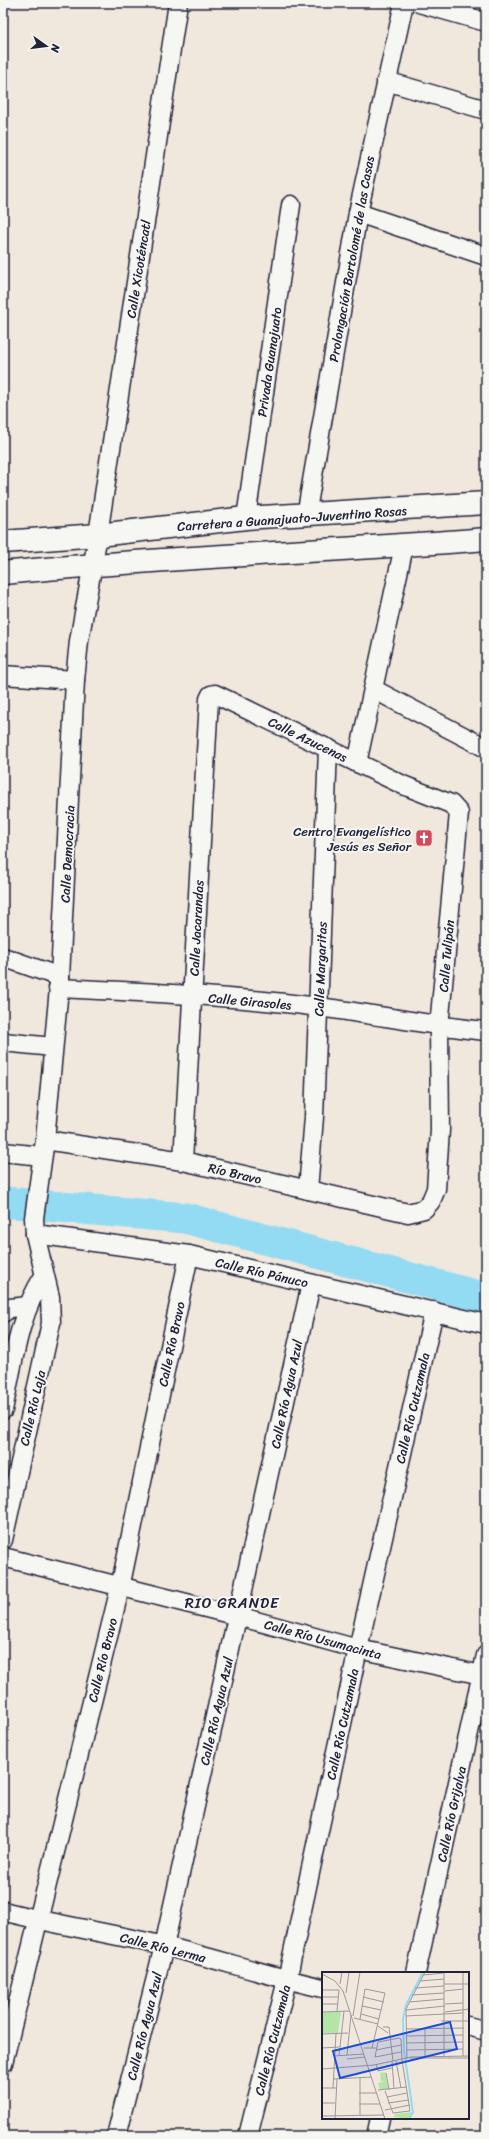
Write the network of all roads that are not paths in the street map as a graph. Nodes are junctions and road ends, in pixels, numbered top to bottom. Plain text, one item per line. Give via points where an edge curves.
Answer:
1 (178, 3) edge
2 (404, 3) edge
3 (419, 3) edge
4 (486, 22) edge
5 (386, 81) junction
6 (486, 110) edge
7 (291, 205) dead end
8 (358, 213) junction
9 (486, 256) edge
10 (486, 503) edge
11 (306, 516) junction
12 (246, 518) junction
13 (98, 535) junction
14 (486, 539) edge
15 (3, 542) edge
16 (404, 546) junction
17 (92, 564) junction
18 (3, 573) edge
19 (3, 675) edge
20 (75, 680) junction
21 (375, 690) junction
22 (211, 695) joint
23 (328, 748) junction
24 (486, 748) edge
25 (357, 763) junction
26 (3, 957) edge
27 (59, 982) junction
28 (193, 996) junction
29 (318, 1007) junction
30 (439, 1027) junction
31 (486, 1031) edge
32 (3, 1042) edge
33 (53, 1046) junction
34 (43, 1148) junction
35 (3, 1152) edge
36 (183, 1162) junction
37 (308, 1190) junction
38 (424, 1210) joint
39 (34, 1226) junction
40 (189, 1255) junction
41 (44, 1276) junction
42 (311, 1284) junction
43 (28, 1306) junction
44 (434, 1311) junction
45 (3, 1313) edge
46 (486, 1324) edge
47 (3, 1410) edge
48 (3, 1540) edge
49 (3, 1557) edge
50 (120, 1588) junction
51 (238, 1616) junction
52 (358, 1649) junction
53 (486, 1655) edge
54 (482, 1675) junction
55 (3, 1911) edge
56 (38, 1920) junction
57 (164, 1946) junction
58 (416, 1972) edge
59 (287, 1980) junction
60 (322, 1988) edge
61 (469, 2026) edge
62 (486, 2031) edge
63 (3, 2063) edge
64 (380, 2119) edge
65 (116, 2136) edge
66 (248, 2136) edge
67 (376, 2136) edge

1 - 13 street, Calle Xicoténcatl
2 - 5 street, Prolongación Bartolomé de las Casas
3 - 4 street
5 - 6 street
5 - 8 street, Prolongación Bartolomé de las Casas
7 - 12 street, Privada Guanajuato
8 - 9 street
8 - 11 street, Prolongación Bartolomé de las Casas
10 - 11 main road, Carretera a Guanajuato-Juventino Rosas
11 - 12 main road, Carretera a Guanajuato-Juventino Rosas
12 - 13 main road, Carretera a Guanajuato-Juventino Rosas
13 - 15 main road, Carretera a Guanajuato-Juventino Rosas
13 - 17 street, Calle Democracia
14 - 16 main road
16 - 17 main road
16 - 21 street, Calle Azucenas
17 - 18 main road
17 - 20 street, Calle Democracia
19 - 20 street
20 - 27 street, Calle Democracia
21 - 24 street
21 - 25 street, Calle Azucenas
22 - 23 street, Calle Azucenas via 217,694
22 - 28 street, Calle Jacarandas
23 - 25 street, Calle Azucenas
23 - 29 street, Calle Margaritas
25 - 30 street, Calle Tulipán via 451,804 459,813
26 - 27 street, Calle Girasoles
27 - 28 street, Calle Girasoles
27 - 33 street, Calle Democracia
28 - 29 street, Calle Girasoles
28 - 36 street, Calle Jacarandas
29 - 30 street, Calle Girasoles
29 - 37 street, Calle Margaritas via 314,1117
30 - 31 street, Calle Girasoles
30 - 38 street, Calle Tulipán via 440,1130 436,1189
32 - 33 street
33 - 34 street, Calle Democracia
34 - 35 street, Río Bravo
34 - 36 street, Río Bravo
34 - 39 street, Calle Democracia
36 - 37 street, Río Bravo
37 - 38 street, Río Bravo via 408,1213
39 - 40 street, Calle Río Pánuco
39 - 41 street, Calle Río Laja
40 - 42 street, Calle Río Pánuco
40 - 50 street, Calle Río Bravo
41 - 43 street
41 - 48 street, Calle Río Laja via 50,1297 51,1323
42 - 44 street, Calle Río Pánuco
42 - 51 street, Calle Río Agua Azul
43 - 45 street via 10,1308
43 - 47 street
44 - 46 street, Calle Río Pánuco
44 - 52 street, Calle Río Cutzamala
49 - 50 street, Calle Río Usumacinta
50 - 51 street, Calle Río Usumacinta
50 - 56 street, Calle Río Bravo
51 - 52 street, Calle Río Usumacinta
51 - 57 street, Calle Río Agua Azul
52 - 54 street, Calle Río Usumacinta
52 - 59 street, Calle Río Cutzamala
53 - 54 street, Calle Río Grijalva
54 - 58 street, Calle Río Grijalva
55 - 56 street, Calle Río Lerma
56 - 57 street, Calle Río Lerma
56 - 63 street, Calle Río Bravo
57 - 59 street, Calle Río Lerma
57 - 65 street, Calle Río Agua Azul
59 - 60 street, Calle Río Lerma
59 - 66 street, Calle Río Cutzamala
61 - 62 street
64 - 67 street

